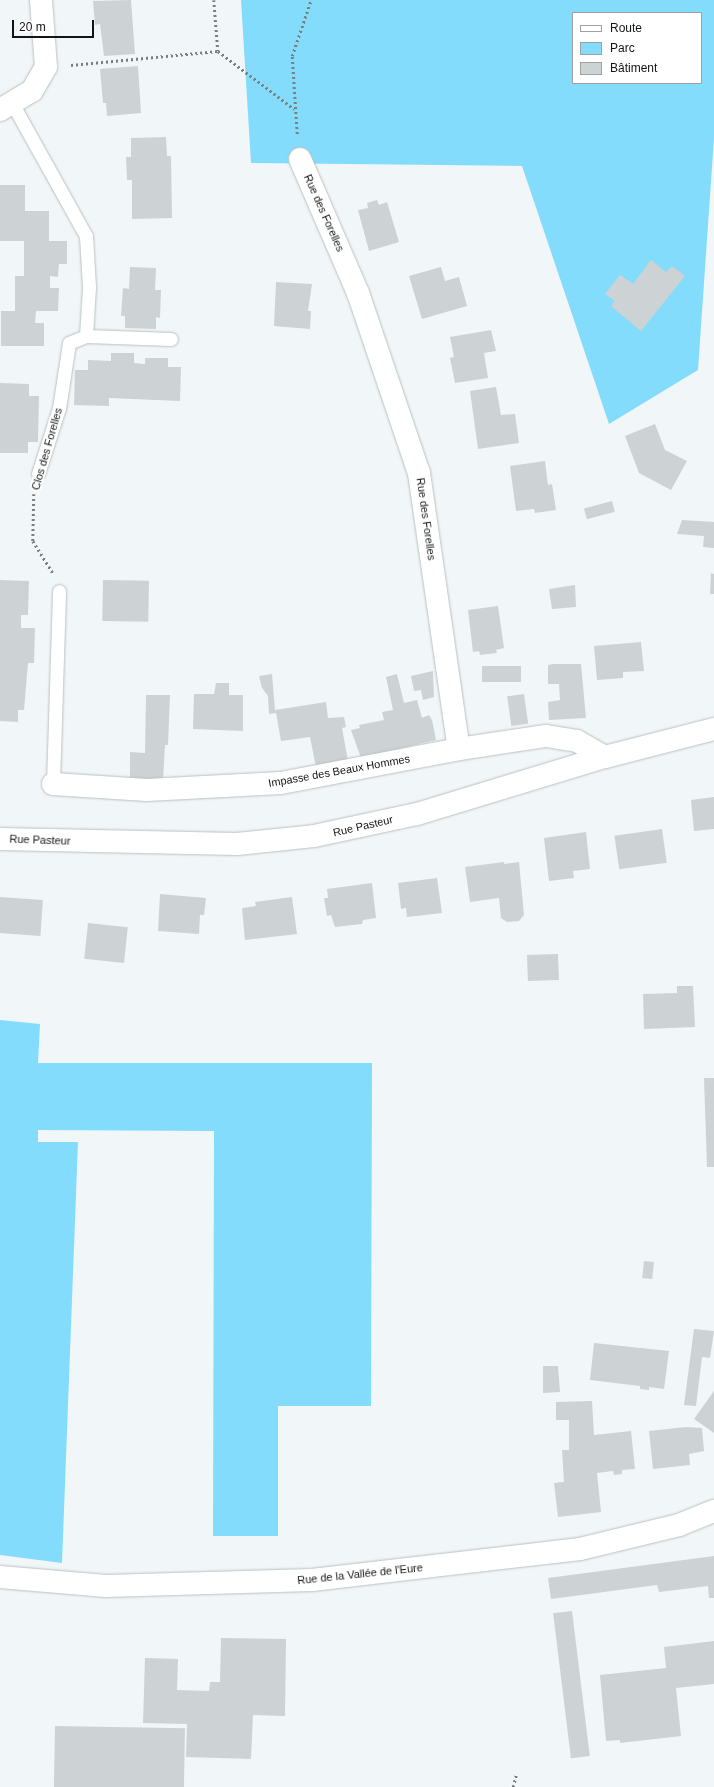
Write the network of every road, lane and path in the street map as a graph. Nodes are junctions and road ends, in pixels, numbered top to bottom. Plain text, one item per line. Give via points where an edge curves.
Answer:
1 (41, 0) edge
2 (214, 0) edge
3 (311, 0) edge
4 (218, 51) junction
5 (46, 67) junction
6 (6, 107) edge
7 (294, 109) junction
8 (300, 159) joint
9 (86, 336) junction
10 (171, 339) dead end
11 (38, 474) joint
12 (59, 591) joint
13 (714, 729) edge
14 (459, 749) junction
15 (605, 757) junction
16 (53, 784) joint
17 (0, 839) edge
18 (714, 1511) edge
19 (0, 1577) edge
20 (516, 1775) dead end
21 (513, 1787) edge

1 - 5 street
2 - 4 path
3 - 7 path via 292,56
4 - 5 path
4 - 7 path
5 - 6 street via 32,91
6 - 9 lane via 86,236 89,287
7 - 8 path
8 - 14 street, Rue des Forelles via 358,293 419,473
9 - 10 lane, Clos des Forelles
9 - 11 lane, Clos des Forelles via 69,343 59,408
11 - 12 path, Clos des Forelles via 34,489 33,541 52,567
12 - 16 lane, Impasse des Beaux Hommes
13 - 15 street, Rue Pasteur
14 - 15 street via 546,736 577,741
14 - 16 street, Impasse des Beaux Hommes via 281,783 147,790
15 - 17 street, Rue Pasteur via 417,814 314,836 237,844
18 - 19 street, Rue de la Vallée de l'Eure via 680,1525 580,1549 312,1580 106,1586
20 - 21 path

